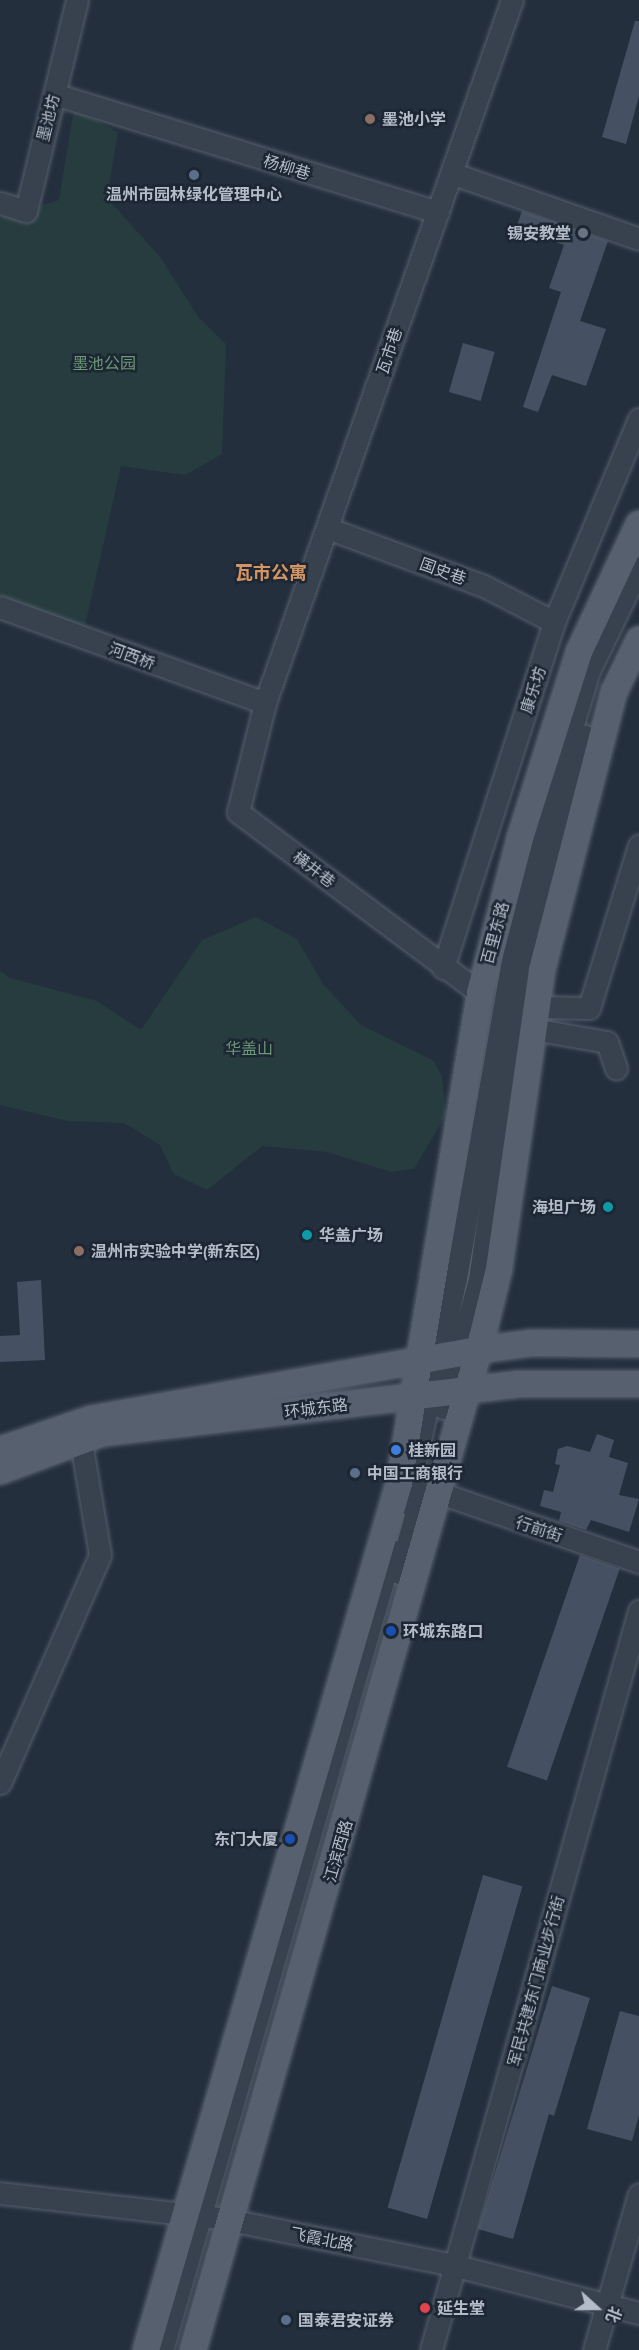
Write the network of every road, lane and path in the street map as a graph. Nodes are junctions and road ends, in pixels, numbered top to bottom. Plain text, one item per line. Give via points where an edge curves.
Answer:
1 (76, 0) edge
2 (513, 0) edge
3 (54, 94) junction
4 (451, 173) junction
5 (0, 203) edge
6 (438, 212) junction
7 (639, 239) edge
8 (639, 419) edge
9 (639, 524) edge
10 (327, 528) junction
11 (639, 567) edge
12 (639, 596) edge
13 (0, 607) edge
14 (554, 622) junction
15 (639, 640) edge
16 (265, 703) junction
17 (639, 845) edge
18 (443, 968) junction
19 (480, 993) junction
20 (535, 1018) junction
21 (616, 1068) dead end
22 (639, 1344) edge
23 (449, 1356) junction
24 (639, 1384) edge
25 (439, 1395) junction
26 (81, 1441) junction
27 (0, 1450) edge
28 (0, 1471) edge
29 (440, 1494) junction
30 (639, 1562) edge
31 (639, 1611) edge
32 (0, 1783) edge
33 (0, 2193) edge
34 (639, 2194) edge
35 (211, 2218) junction
36 (457, 2266) junction
37 (607, 2304) junction
38 (639, 2313) edge
39 (146, 2350) edge
40 (162, 2350) edge
41 (180, 2350) edge
42 (193, 2350) edge
43 (431, 2350) edge
44 (594, 2350) edge

1 - 3 street, 墨池坊
2 - 4 street, 瓦市巷
3 - 5 street, 墨池坊 via 26,210
3 - 6 street, 杨柳巷
4 - 6 street, 瓦市巷
4 - 7 street
6 - 10 street, 瓦市巷
8 - 14 street, 康乐坊
9 - 19 main road, 百里东路 via 579,652 520,838
10 - 14 street, 国史巷 via 484,586
10 - 16 street, 瓦市巷
11 - 23 street via 589,671 526,882
12 - 23 street via 598,687 544,878 520,997 479,1280
13 - 16 street, 河西桥
14 - 18 street, 康乐坊
15 - 20 main road via 614,692
16 - 18 street, 横井巷 via 238,812
17 - 20 street via 589,1008
18 - 19 street, 横井巷
19 - 23 main road, 百里东路
20 - 21 street via 607,1042
20 - 23 main road via 498,1269
22 - 23 main road, 环城东路 via 531,1343
23 - 25 main road, 江滨西路
23 - 25 main road, 江滨西路
23 - 27 main road, 环城东路 via 91,1419
24 - 25 main road, 环城东路 via 517,1384
25 - 26 main road, 环城东路 via 102,1433
25 - 29 main road, 江滨西路
25 - 35 street via 434,1450
25 - 35 main road, 江滨西路 via 396,1495
26 - 28 main road, 环城东路
26 - 32 street via 100,1555
29 - 30 street, 行前街
29 - 35 main road, 江滨西路
31 - 36 street, 军民共建东门商业步行街
33 - 35 street, 飞霞北路
34 - 37 street
35 - 36 street, 飞霞北路
35 - 39 main road, 江滨西路
35 - 40 street
35 - 41 street
35 - 42 main road, 江滨西路
36 - 37 street, 飞霞北路
36 - 43 street, 军民共建东门商业步行街
37 - 38 street, 飞霞北路
37 - 44 street

